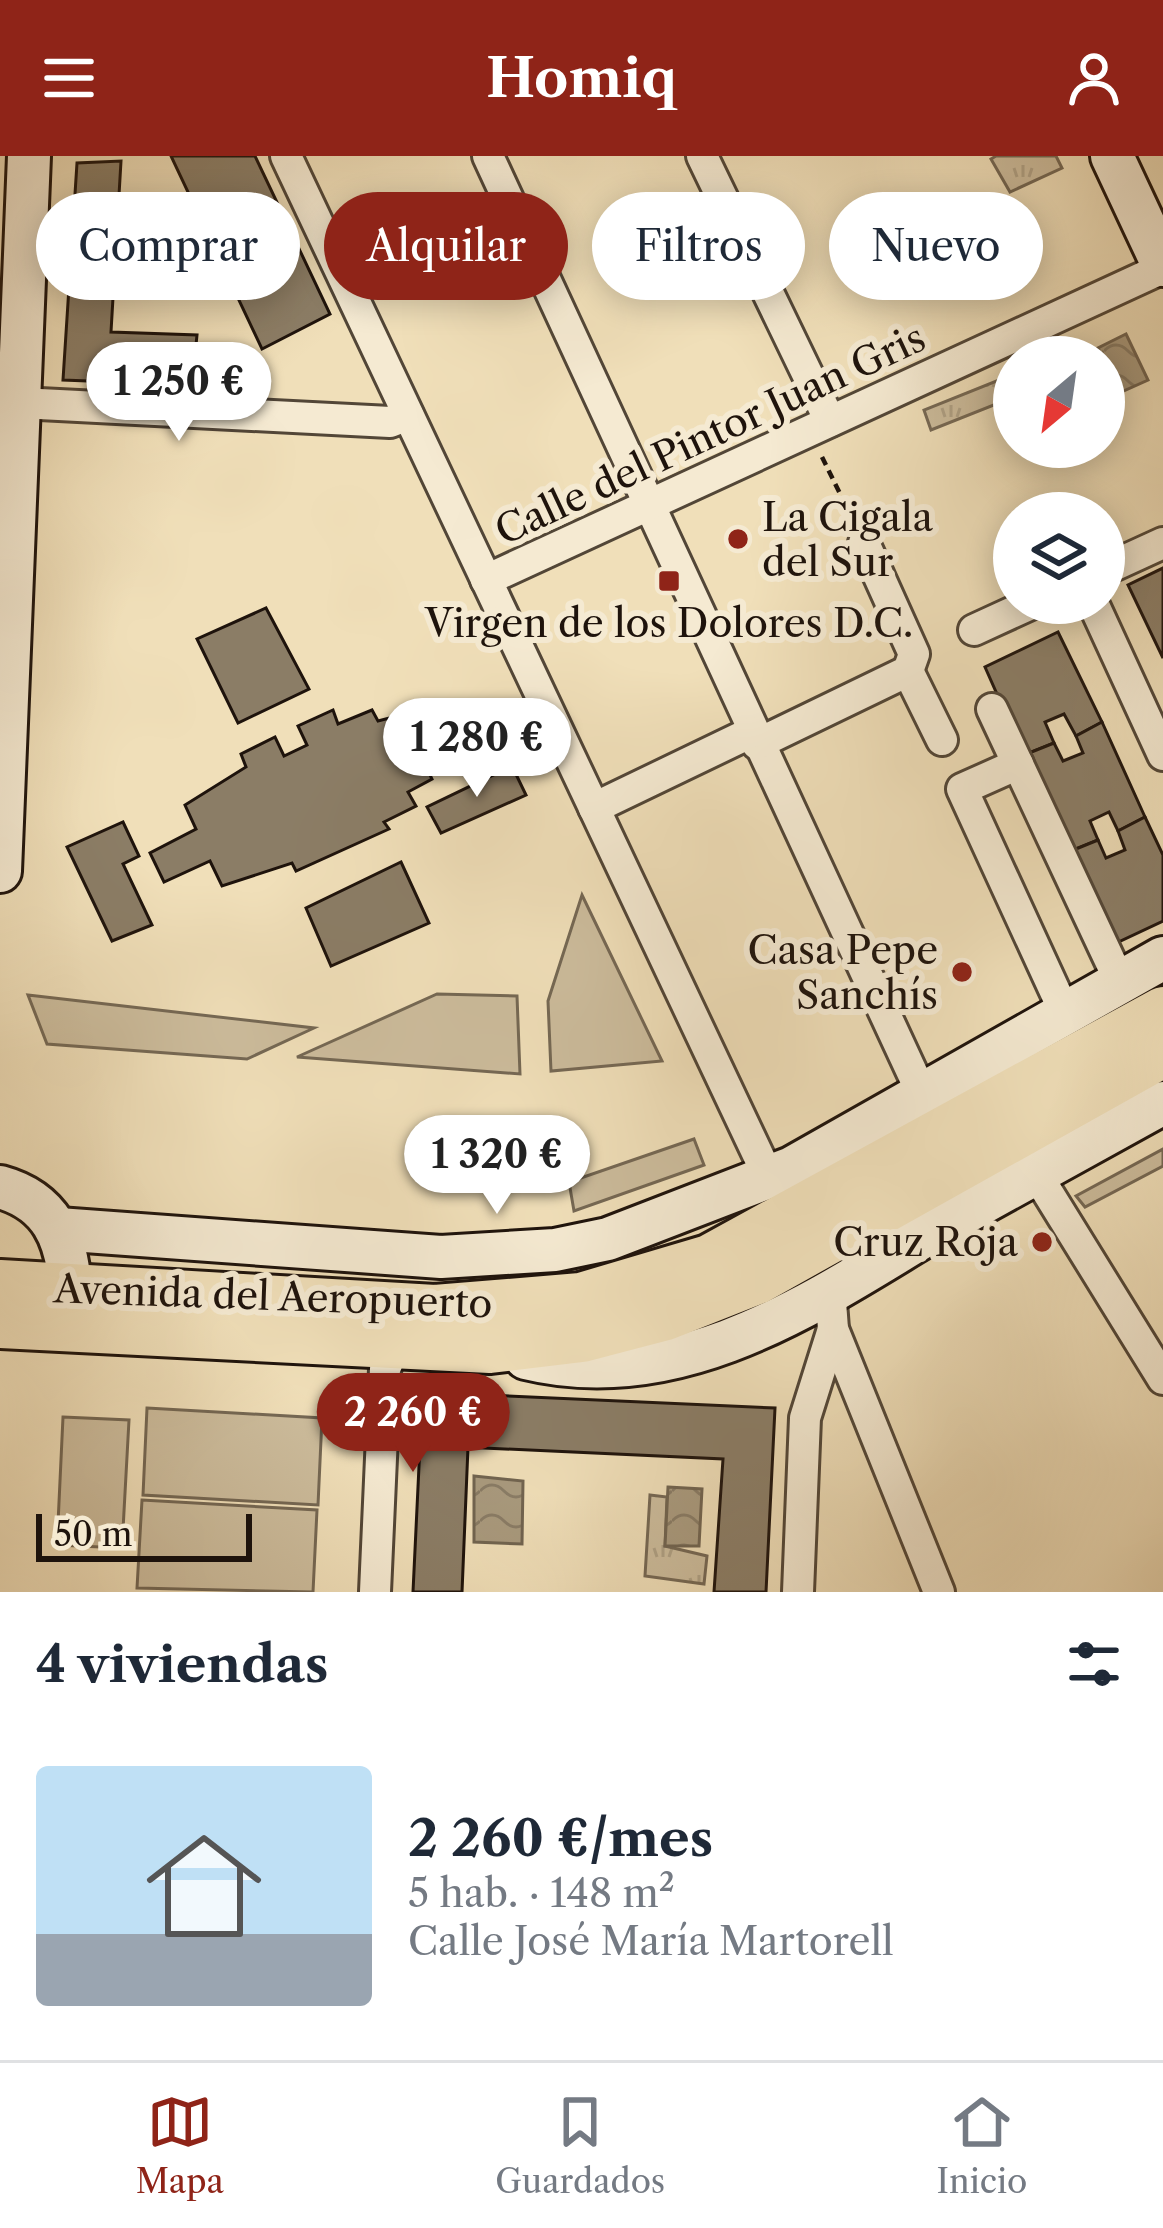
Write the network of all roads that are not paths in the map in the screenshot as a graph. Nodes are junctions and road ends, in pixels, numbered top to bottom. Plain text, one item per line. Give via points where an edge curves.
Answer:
1 (29, 156) edge
2 (286, 156) edge
3 (488, 156) edge
4 (702, 156) edge
5 (1112, 156) edge
6 (13, 211) edge
7 (1163, 266) edge
8 (11, 403) edge
9 (408, 416) junction
10 (819, 426) junction
11 (651, 506) junction
12 (864, 543) road end
13 (1163, 543) edge
14 (1125, 560) edge
15 (486, 580) junction
16 (993, 621) edge
17 (1104, 624) edge
18 (974, 630) dead end
19 (908, 671) junction
20 (992, 709) dead end
21 (755, 738) junction
22 (943, 740) dead end
23 (1163, 755) edge
24 (1018, 764) junction
25 (594, 808) junction
26 (0, 871) edge
27 (1163, 958) edge
28 (1120, 982) junction
29 (1163, 1011) edge
30 (1065, 1013) junction
31 (1163, 1053) edge
32 (1163, 1103) edge
33 (940, 1133) junction
34 (1026, 1156) junction
35 (769, 1178) junction
36 (0, 1187) edge
37 (58, 1229) junction
38 (932, 1231) junction
39 (0, 1284) edge
40 (838, 1286) junction
41 (70, 1288) junction
42 (0, 1324) edge
43 (768, 1325) junction
44 (832, 1329) junction
45 (395, 1345) junction
46 (490, 1349) junction
47 (1163, 1379) edge
48 (809, 1393) junction
49 (375, 1592) edge
50 (798, 1592) edge
51 (939, 1592) edge

1 - 6 street
2 - 9 street
3 - 11 street
4 - 10 street
5 - 7 street
6 - 8 street
7 - 10 street, Calle del Pintor Juan Gris
8 - 9 street via 390,422
8 - 26 street
9 - 15 street
10 - 11 street, Calle del Pintor Juan Gris
11 - 15 street, Calle del Pintor Juan Gris
11 - 21 street
12 - 19 street via 914,654
13 - 14 street
15 - 25 street
16 - 18 street
17 - 23 street
19 - 21 street
19 - 22 street
20 - 24 street
21 - 25 street
21 - 33 street
24 - 28 street
24 - 30 street via 962,789
25 - 35 street
27 - 28 street, Avenida del Aeropuerto
28 - 30 street, Avenida del Aeropuerto
29 - 33 main road, Avenida del Aeropuerto
30 - 33 street, Avenida del Aeropuerto
31 - 34 main road, Avenida del Aeropuerto
32 - 34 street, Avenida del Aeropuerto
33 - 34 main road, Avenida del Aeropuerto
33 - 35 street, Avenida del Aeropuerto
33 - 38 street via 954,1200
33 - 41 main road, Avenida del Aeropuerto via 709,1259 581,1297 435,1309
33 - 46 main road, Avenida del Aeropuerto via 861,1226 716,1297 582,1338
34 - 38 street, Avenida del Aeropuerto
34 - 47 street
35 - 37 street, Avenida del Aeropuerto via 608,1239 495,1256
36 - 37 street via 47,1212
37 - 41 street
38 - 40 street, Avenida del Aeropuerto
39 - 41 main road, Avenida del Aeropuerto
40 - 43 street, Avenida del Aeropuerto
40 - 44 street
42 - 45 main road, Avenida del Aeropuerto
43 - 46 street, Avenida del Aeropuerto via 727,1346 658,1362 537,1360
43 - 48 street via 802,1341
44 - 48 street
44 - 51 street
45 - 46 main road, Avenida del Aeropuerto
45 - 49 street via 385,1369
48 - 50 street

